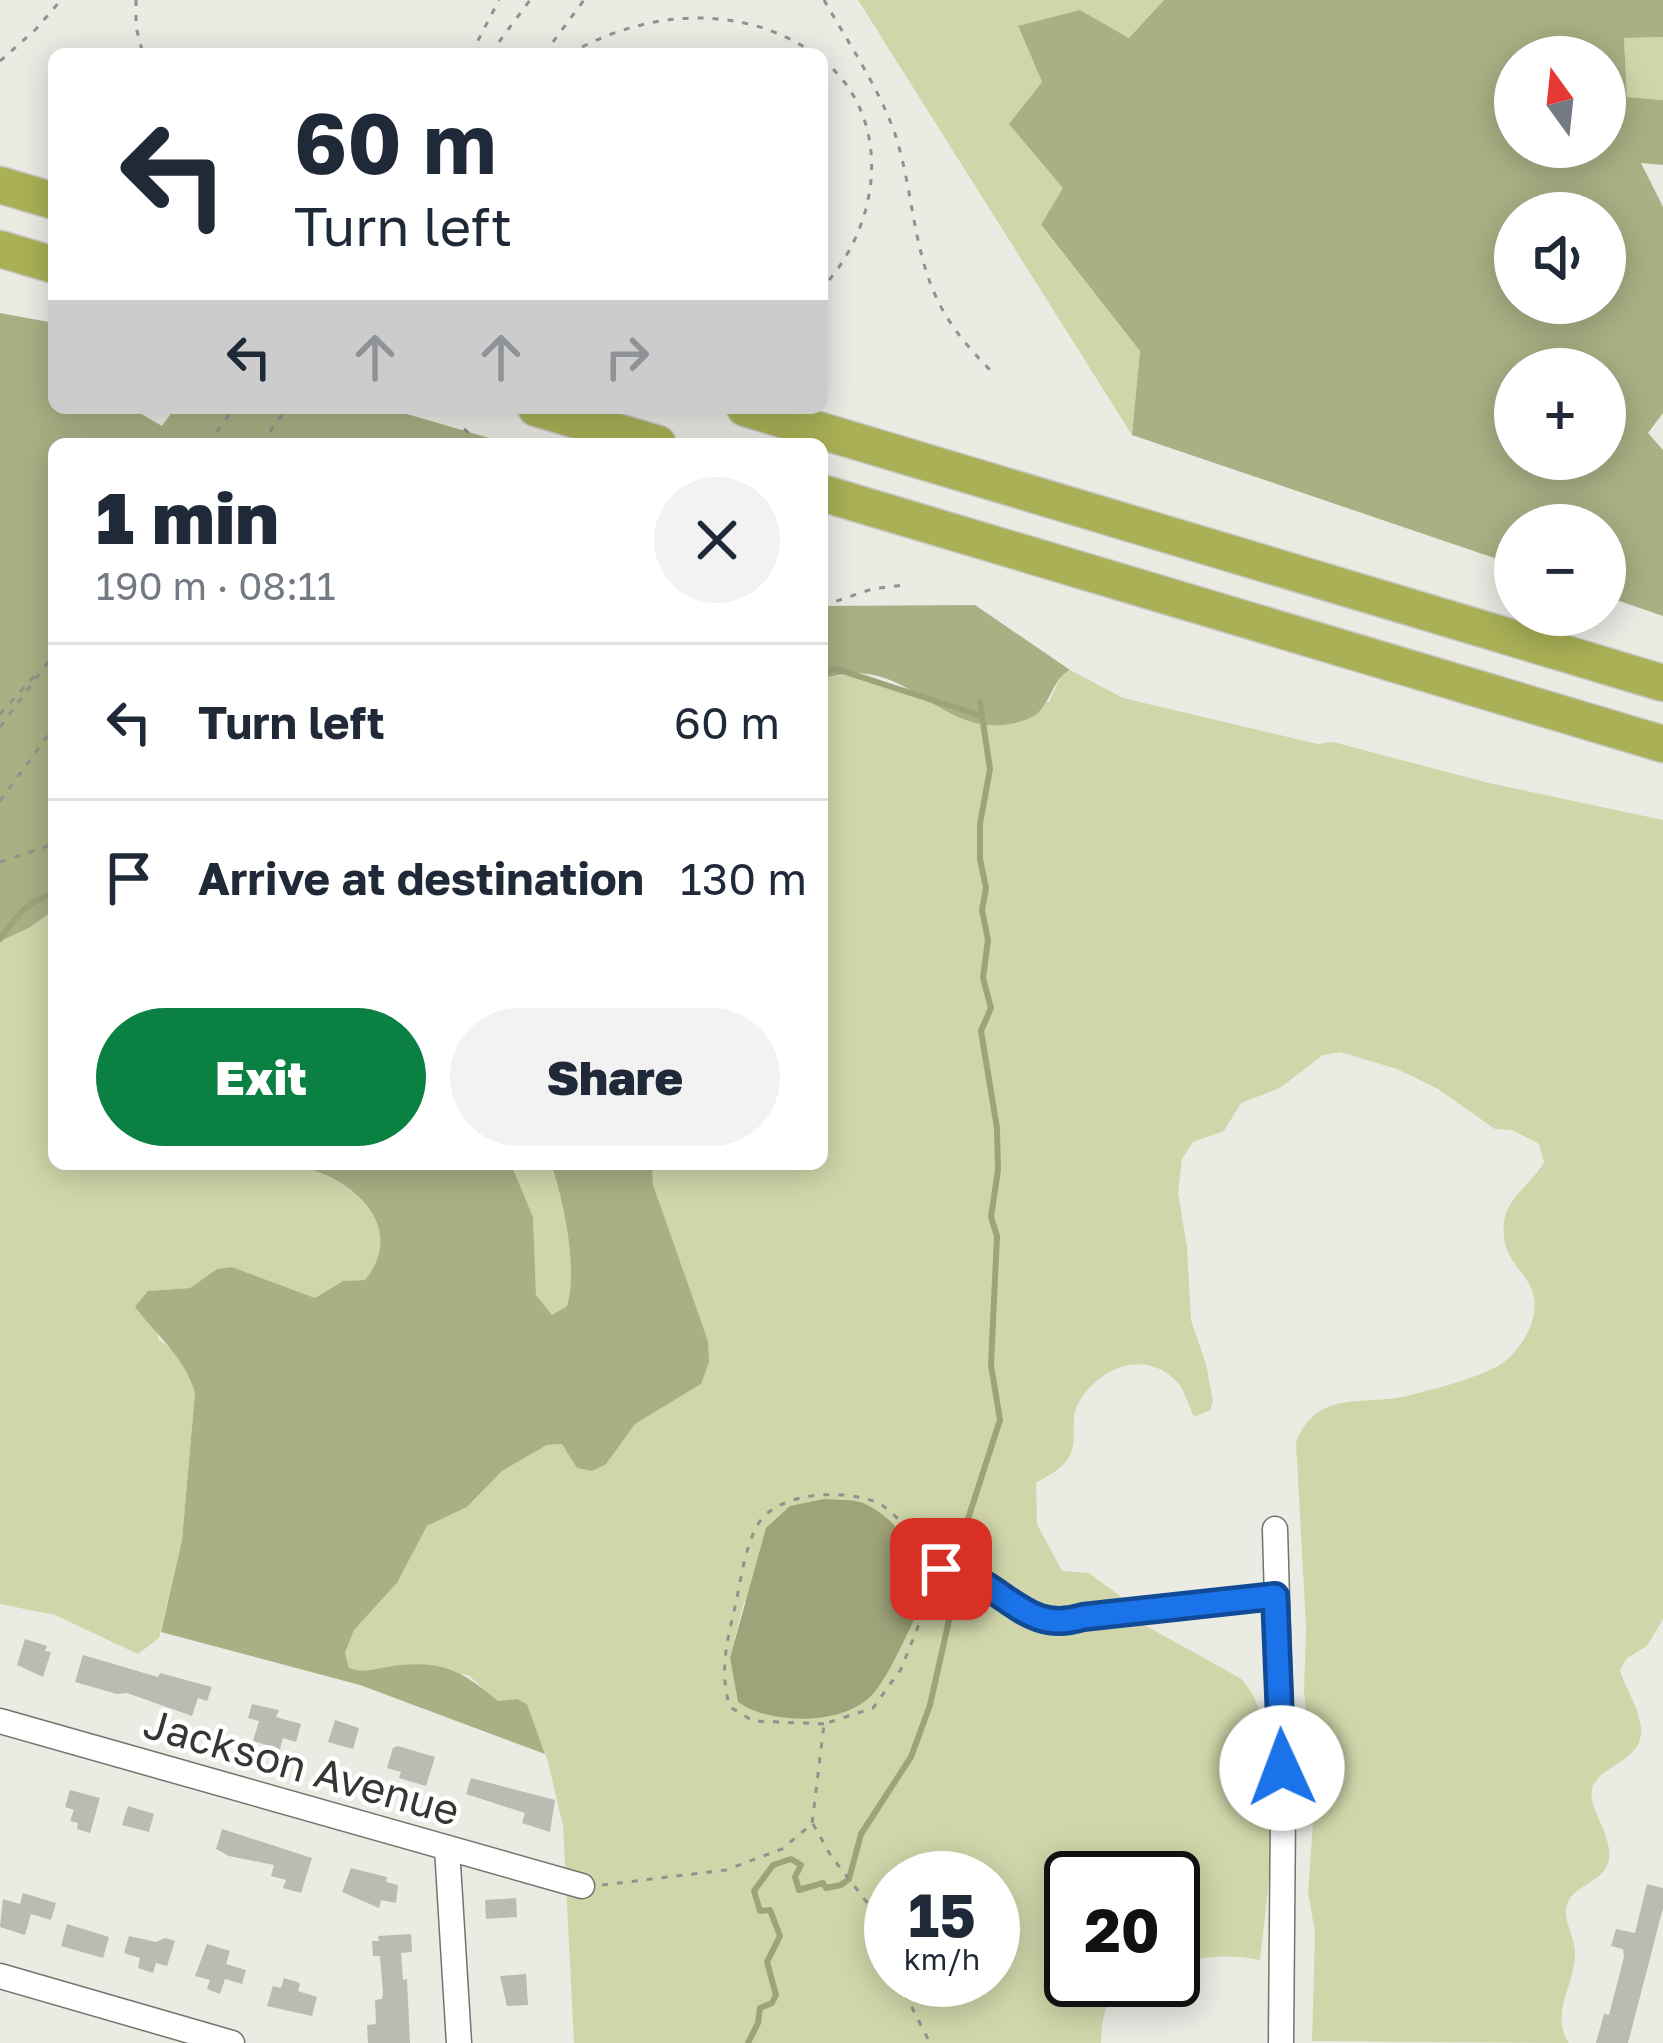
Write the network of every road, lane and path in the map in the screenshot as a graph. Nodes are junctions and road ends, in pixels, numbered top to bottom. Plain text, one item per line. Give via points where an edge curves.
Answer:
1 (61, 0) edge
2 (136, 0) edge
3 (499, 0) edge
4 (530, 0) edge
5 (584, 0) edge
6 (824, 0) edge
7 (141, 48) edge
8 (474, 48) edge
9 (494, 48) edge
10 (548, 48) edge
11 (580, 48) edge
12 (806, 48) edge
13 (0, 61) edge
14 (828, 64) edge
15 (0, 185) edge
16 (48, 199) edge
17 (0, 249) edge
18 (48, 263) edge
19 (828, 281) edge
20 (994, 374) dead end
21 (556, 414) edge
22 (765, 414) edge
23 (464, 430) dead end
24 (474, 438) edge
25 (638, 438) edge
26 (828, 495) edge
27 (903, 585) dead end
28 (828, 604) edge
29 (48, 662) edge
30 (48, 663) edge
31 (1663, 683) edge
32 (0, 714) edge
33 (0, 728) edge
34 (48, 736) edge
35 (1663, 743) edge
36 (0, 801) edge
37 (48, 846) edge
38 (0, 862) edge
39 (1274, 1529) dead end
40 (952, 1572) junction
41 (1275, 1596) junction
42 (0, 1721) edge
43 (824, 1724) junction
44 (812, 1824) junction
45 (447, 1848) junction
46 (582, 1886) joint
47 (864, 1898) edge
48 (0, 1976) edge
49 (912, 2007) edge
50 (189, 2037) edge
51 (232, 2043) edge
52 (459, 2043) edge
53 (930, 2043) edge
54 (1281, 2043) edge

1 - 13 path
2 - 7 path
3 - 8 path
4 - 9 path
5 - 10 path
6 - 20 path via 895,133 938,300
11 - 12 path via 644,21 695,17 742,21
14 - 19 path via 857,103 872,183 865,224
15 - 16 highway
17 - 18 highway
21 - 25 highway
22 - 31 highway
23 - 24 path
26 - 35 highway
27 - 28 path
29 - 32 path
30 - 33 path
34 - 36 path
37 - 38 path
39 - 41 street
40 - 41 street via 1062,1624
40 - 43 path via 873,1708
40 - 43 path via 879,1503 831,1494 796,1498 758,1522 723,1660 730,1707 753,1721
41 - 54 street
42 - 45 street, Jackson Avenue
43 - 44 path
44 - 46 path via 782,1849 726,1870
44 - 47 path
45 - 46 street, Jackson Avenue
45 - 52 street
48 - 50 street
49 - 53 path
50 - 51 street

